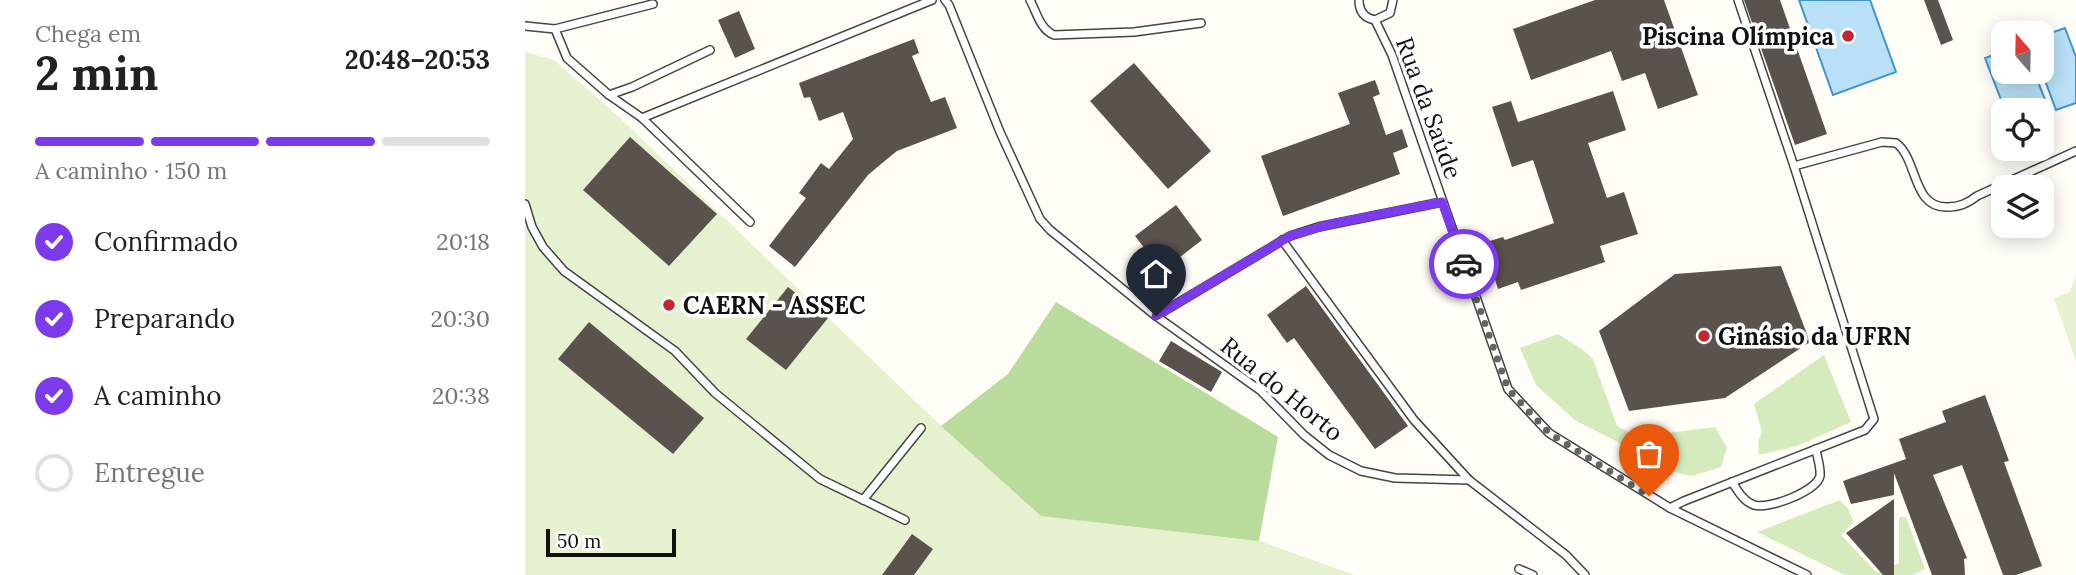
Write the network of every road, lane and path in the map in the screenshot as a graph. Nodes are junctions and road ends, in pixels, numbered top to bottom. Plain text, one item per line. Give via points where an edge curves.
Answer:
1 (932, 0) edge
2 (945, 0) edge
3 (1030, 0) edge
4 (1359, 0) edge
5 (1393, 0) edge
6 (1738, 0) edge
7 (653, 4) dead end
8 (1375, 20) junction
9 (1201, 23) dead end
10 (525, 26) edge
11 (555, 29) junction
12 (710, 50) dead end
13 (609, 95) junction
14 (642, 118) junction
15 (2076, 151) edge
16 (1794, 166) junction
17 (1442, 202) junction
18 (525, 204) edge
19 (750, 222) dead end
20 (1282, 240) junction
21 (1156, 316) junction
22 (921, 428) dead end
23 (1817, 449) junction
24 (1469, 480) junction
25 (1732, 482) junction
26 (863, 499) junction
27 (1670, 508) junction
28 (905, 520) dead end
29 (1519, 569) dead end
30 (1533, 575) edge
31 (1585, 575) edge
32 (1807, 575) edge

1 - 14 lane
2 - 21 lane, Rua do Horto via 1040,219
3 - 9 lane via 1042,26 1054,35 1134,32
4 - 8 lane, Rua da Saúde via 1364,15
5 - 8 lane, Rua da Saúde via 1390,13
6 - 16 lane
7 - 11 lane
8 - 17 lane, Rua da Saúde via 1392,55
10 - 11 lane
11 - 13 lane via 567,58
12 - 13 lane
13 - 14 lane
14 - 19 lane
15 - 16 lane via 1965,205 1947,207 1932,204 1922,195 1907,153 1896,143 1882,142
16 - 23 lane via 1874,412 1865,430
17 - 20 lane via 1318,227
17 - 27 lane, Rua da Saúde via 1508,389 1549,433
18 - 26 lane via 543,247 564,271 675,351 715,393 820,479
20 - 21 lane
20 - 24 lane via 1414,420
21 - 24 lane, Rua do Horto via 1261,391 1329,455 1360,471 1395,478
22 - 26 lane
23 - 25 lane
23 - 25 lane via 1820,477 1813,488 1776,504 1756,506 1743,498
24 - 31 lane
25 - 27 lane
26 - 28 lane
27 - 32 lane, Rua da Saúde
29 - 30 lane

